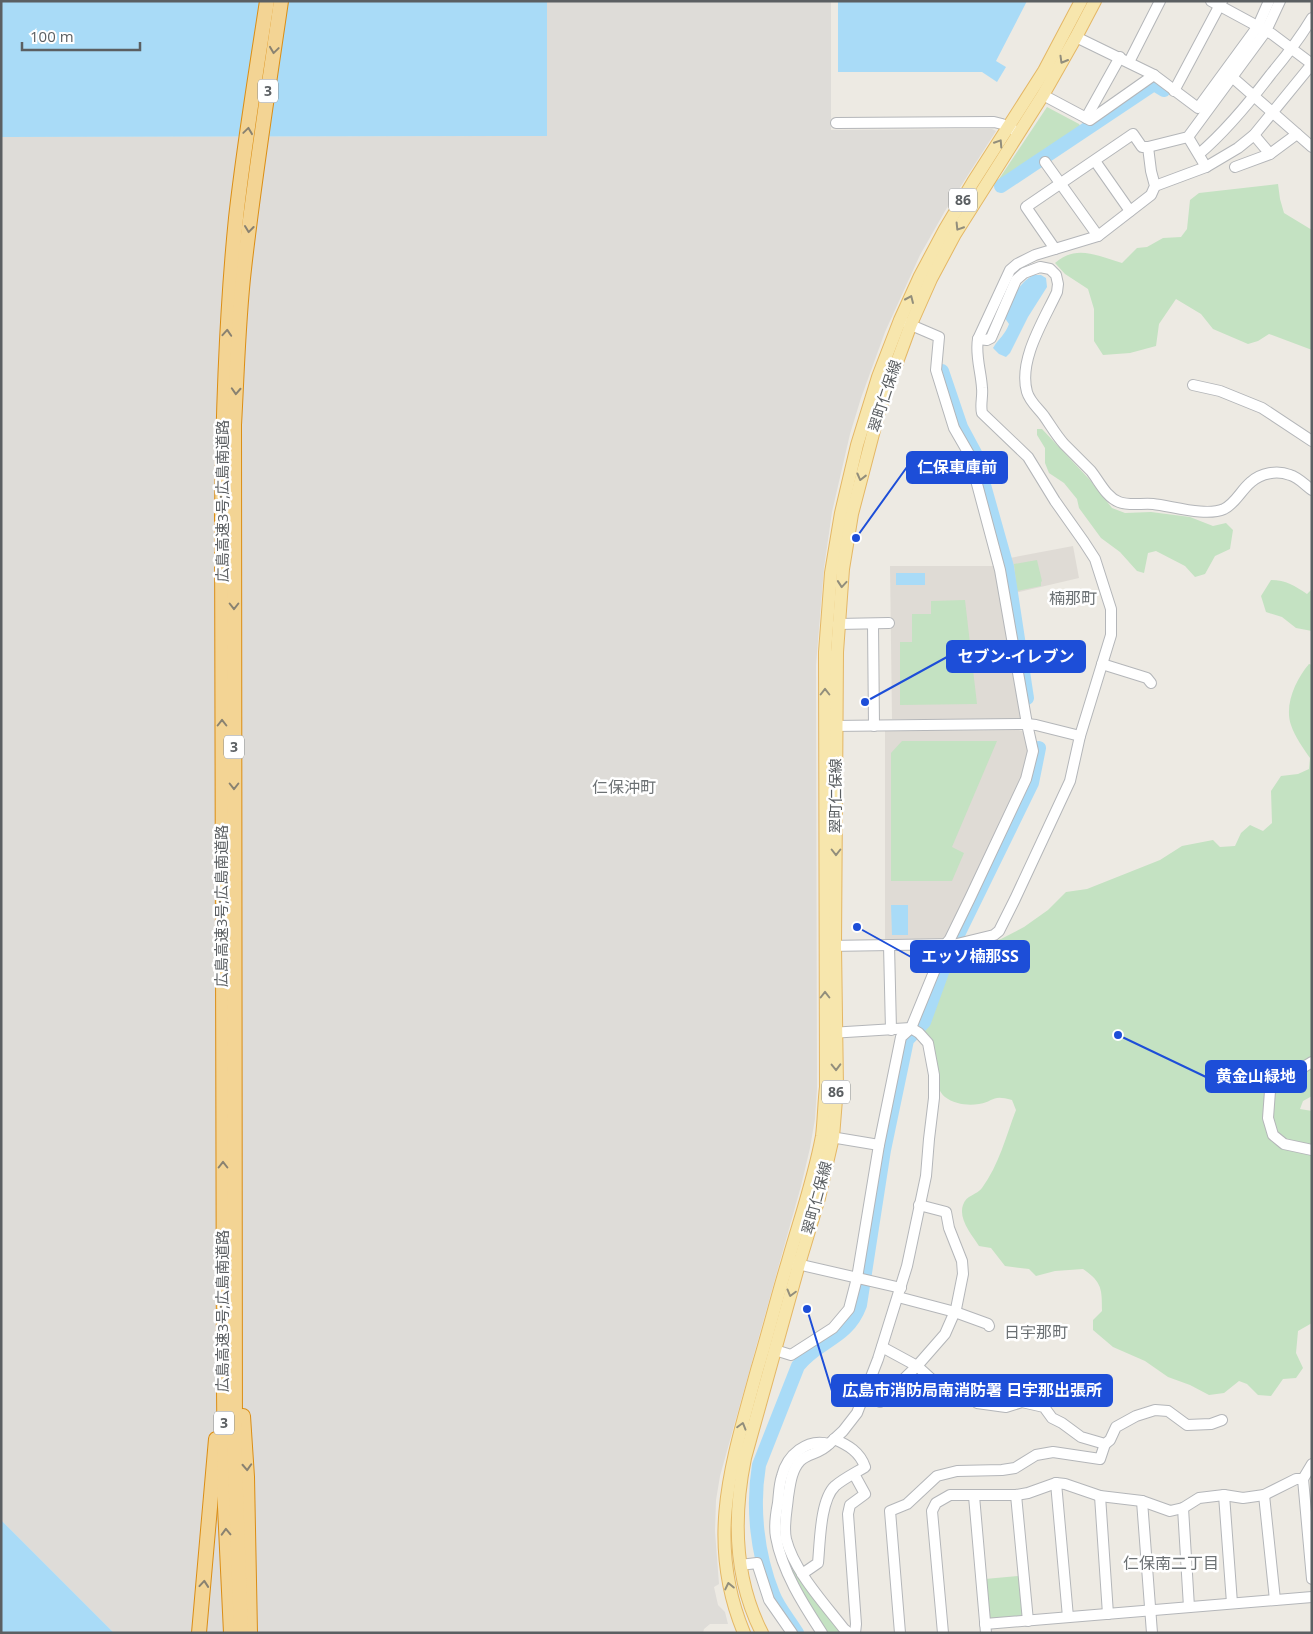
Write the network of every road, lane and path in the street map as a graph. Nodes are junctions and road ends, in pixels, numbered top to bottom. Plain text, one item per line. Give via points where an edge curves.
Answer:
1 (267, 1) edge
2 (280, 1) edge
3 (1081, 1) edge
4 (1095, 1) edge
5 (1160, 1) edge
6 (1269, 1) edge
7 (1280, 1) edge
8 (1218, 3) edge
9 (1312, 18) edge
10 (1262, 28) junction
11 (1076, 37) junction
12 (1292, 49) junction
13 (1124, 60) junction
14 (1312, 64) edge
15 (1154, 75) junction
16 (1232, 77) junction
17 (1174, 91) junction
18 (1043, 95) junction
19 (1254, 96) junction
20 (1273, 112) junction
21 (1086, 118) junction
22 (836, 123) dead end
23 (1014, 130) junction
24 (1297, 134) junction
25 (1254, 135) junction
26 (1188, 137) junction
27 (1312, 146) edge
28 (1148, 148) junction
29 (1199, 154) junction
30 (1270, 154) junction
31 (1095, 161) junction
32 (1045, 162) dead end
33 (1206, 167) junction
34 (1235, 167) dead end
35 (248, 180) junction
36 (1060, 183) junction
37 (1155, 186) junction
38 (1130, 210) junction
39 (1098, 236) junction
40 (1055, 249) junction
41 (905, 322) junction
42 (978, 339) junction
43 (1193, 385) dead end
44 (1312, 441) edge
45 (861, 456) junction
46 (1312, 490) edge
47 (889, 623) dead end
48 (838, 624) junction
49 (873, 624) junction
50 (1102, 664) junction
51 (1151, 683) dead end
52 (1027, 724) junction
53 (831, 726) junction
54 (874, 726) junction
55 (1080, 736) junction
56 (950, 944) junction
57 (889, 945) junction
58 (830, 946) junction
59 (891, 1030) junction
60 (914, 1030) junction
61 (830, 1033) junction
62 (1312, 1062) edge
63 (828, 1136) junction
64 (879, 1145) junction
65 (1312, 1150) edge
66 (919, 1205) junction
67 (223, 1214) junction
68 (793, 1263) junction
69 (861, 1279) junction
70 (899, 1292) junction
71 (955, 1312) junction
72 (235, 1314) junction
73 (989, 1326) dead end
74 (882, 1347) junction
75 (775, 1350) junction
76 (917, 1366) junction
77 (940, 1386) dead end
78 (866, 1390) junction
79 (977, 1403) dead end
80 (1222, 1420) dead end
81 (832, 1441) junction
82 (1105, 1444) junction
83 (1312, 1464) edge
84 (854, 1474) junction
85 (1303, 1479) junction
86 (1056, 1483) junction
87 (1264, 1494) junction
88 (1016, 1495) junction
89 (1224, 1495) junction
90 (974, 1496) junction
91 (1100, 1496) junction
92 (1142, 1501) junction
93 (1183, 1508) junction
94 (249, 1522) junction
95 (740, 1564) junction
96 (802, 1574) junction
97 (1312, 1579) edge
98 (1312, 1597) edge
99 (1275, 1600) junction
100 (1232, 1603) junction
101 (1189, 1607) junction
102 (1150, 1610) junction
103 (1108, 1614) junction
104 (1068, 1617) junction
105 (1028, 1620) junction
106 (986, 1629) edge
107 (200, 1632) edge
108 (231, 1633) edge
109 (241, 1633) edge
110 (250, 1633) edge
111 (258, 1633) edge
112 (744, 1633) edge
113 (762, 1633) edge
114 (792, 1633) edge
115 (822, 1633) edge
116 (849, 1633) edge
117 (855, 1633) edge
118 (900, 1633) edge
119 (943, 1633) edge
120 (1152, 1633) edge

35 -> 1 highway, 3
2 -> 35 highway, 3
3 - 23 main road, 翠町仁保線 / 86
4 - 11 main road, 翠町仁保線 / 86
5 - 13 street
6 - 10 street
7 - 10 street
8 - 10 street
8 - 17 street
9 - 12 street
10 - 12 street
10 - 16 street
10 - 17 street via 1198,108
11 - 13 street
11 -> 18 main road, 翠町仁保線 / 86
12 - 14 street
12 - 19 street
13 - 15 street
13 - 21 street
14 - 20 street
15 - 17 street
15 - 21 street via 1090,120
16 - 19 street
16 - 26 street
18 - 21 street
18 - 23 main road, 翠町仁保線 / 86
19 - 20 street
19 - 29 street via 1217,139
20 - 24 street
20 - 25 street
22 - 23 street via 994,122
23 - 41 main road, 翠町仁保線 / 86 via 986,174
24 - 27 street
24 - 30 street
25 - 30 street
25 - 33 street
26 - 28 street
26 - 29 street
28 - 31 street via 1142,148 1133,134
28 - 37 street
29 - 33 street
30 - 34 street
31 - 36 street
31 - 38 street
32 - 36 street
33 - 37 street
67 -> 35 highway, 広島高速3号;広島南道路 / 3 via 223,425 231,272
35 -> 72 highway, 広島高速3号;広島南道路 / 3 via 234,425
36 - 39 street
36 - 40 street via 1026,207
37 - 38 street via 1151,195
38 - 39 street
39 - 40 street
40 - 42 street via 1010,270
41 - 45 main road, 翠町仁保線 / 86 via 880,410
41 - 52 street via 939,338 936,370 954,428 969,454 1000,570
42 - 46 street via 991,338 1016,280 1040,267 1050,269 1056,275 1057,292 1030,350 1025,374 1027,392 1055,434 1111,497 1128,504 1214,511 1224,509 1251,482 1264,474 1278,472 1291,475
42 - 50 street via 982,413 1028,457 1095,559 1111,609 1111,634
43 - 44 street via 1220,391 1262,408
45 -> 48 main road, 翠町仁保線 / 86 via 843,569
53 -> 45 main road, 翠町仁保線 / 86 via 825,652 831,573 841,513
47 - 49 street
48 - 49 street
48 - 53 main road, 翠町仁保線 / 86
49 - 54 street
50 - 51 street via 1147,678
50 - 55 street
52 - 54 street
52 - 55 street
52 - 56 street via 1033,751 1026,779 950,938
53 - 54 street
53 - 58 main road, 翠町仁保線 / 86
55 - 56 street via 1070,781 999,931 994,935
56 - 57 street
56 - 60 street
57 - 58 street
57 - 59 street
58 - 61 main road, 翠町仁保線 / 86
59 - 60 street
59 - 61 street
60 - 64 street via 901,1038
60 - 66 street via 928,1043 934,1075 926,1176
61 - 63 main road, 翠町仁保線 / 86 via 837,1087
62 - 65 street via 1270,1091 1268,1118 1272,1135 1284,1144
63 - 64 street
63 - 68 main road, 翠町仁保線 / 86 via 819,1198
64 - 69 street
66 - 70 street
66 - 71 street via 946,1212 962,1261 962,1286
107 -> 67 highway via 216,1430
108 -> 67 highway, 広島高速3号;広島南道路 / 3 via 224,1456
68 - 69 street
68 -> 75 main road, 翠町仁保線 / 86
112 -> 68 main road, 翠町仁保線 / 86 via 730,1592 725,1561 726,1496 734,1457
69 - 70 street
69 - 75 street via 849,1309 833,1328 790,1355
70 - 71 street
70 - 74 street
71 - 73 street
71 - 76 street via 945,1334
72 -> 94 highway
72 - 109 highway, 広島高速3号;広島南道路 / 3 via 235,1466
74 - 76 street
74 - 78 street
75 - 95 main road, 翠町仁保線 / 86 via 741,1477 737,1523
76 - 77 street
76 - 78 street via 880,1402
78 - 81 street via 857,1414
79 - 82 street via 1006,1407 1022,1402 1044,1407 1052,1418 1081,1437
80 - 82 street via 1187,1425 1168,1411 1155,1410 1116,1427
81 - 84 street via 847,1445 862,1459 865,1467
81 - 96 street via 824,1450 800,1461 791,1478 785,1538
81 - 115 street via 808,1444 793,1454 782,1475 776,1516 775,1536 787,1572
82 - 118 street via 1100,1459 1053,1452 1036,1455 1015,1468 957,1471 937,1476 907,1504 890,1511
83 - 85 street
84 - 96 street via 834,1487 828,1496 818,1563
84 - 117 street via 865,1494 850,1505 848,1514
85 - 87 street via 1296,1479
85 - 97 street
86 - 88 street
86 - 91 street
86 - 104 street
87 - 89 street via 1242,1498
87 - 99 street
88 - 90 street
88 - 105 street
89 - 93 street via 1199,1498
89 - 100 street
90 - 106 street
90 - 119 street via 950,1495 936,1503 932,1511
91 - 92 street
91 - 103 street
92 - 93 street via 1170,1511
92 - 102 street
93 - 101 street
94 - 110 highway
94 - 111 highway
95 - 113 main road, 翠町仁保線 / 86
95 - 114 street via 757,1563 769,1600
96 - 116 street
98 - 99 street
99 - 100 street
100 - 101 street
101 - 102 street
102 - 103 street
102 - 120 street
103 - 104 street
104 - 105 street
105 - 106 street

